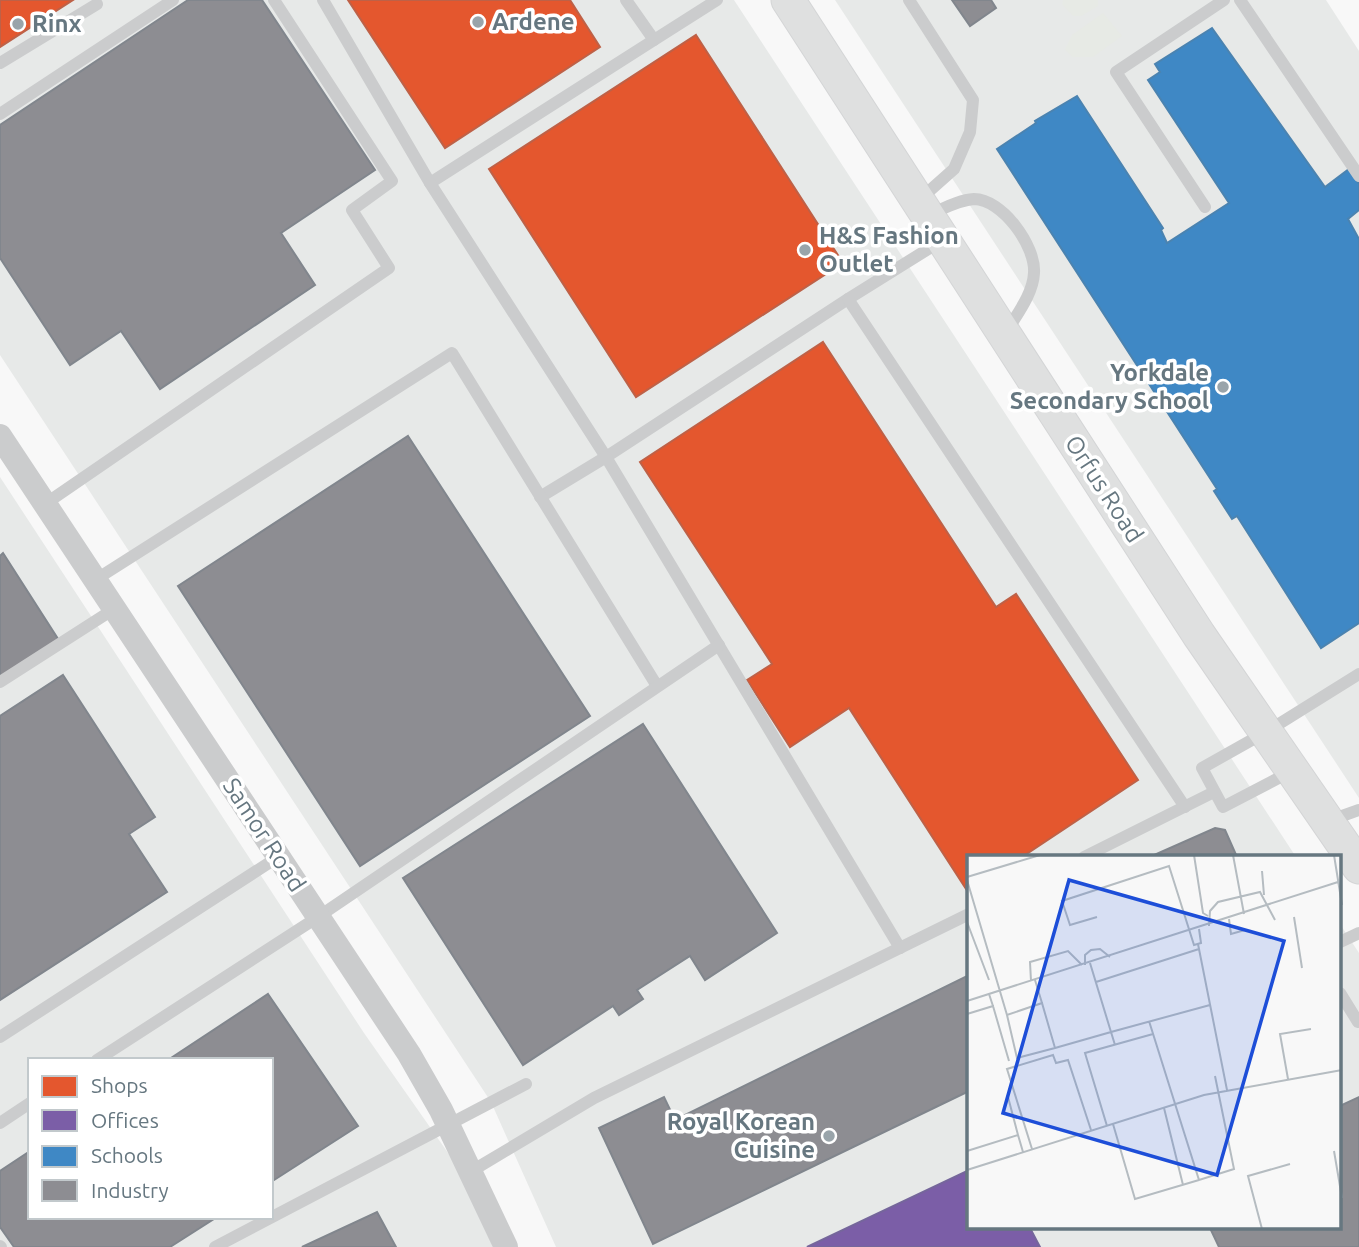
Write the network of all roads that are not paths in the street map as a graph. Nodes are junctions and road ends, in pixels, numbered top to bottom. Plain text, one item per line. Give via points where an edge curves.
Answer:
1 (173, 0) edge
2 (274, 0) edge
3 (323, 0) edge
4 (626, 0) edge
5 (717, 0) edge
6 (788, 0) edge
7 (909, 0) edge
8 (1224, 0) edge
9 (1240, 0) edge
10 (97, 4) dead end
11 (654, 40) junction
12 (0, 63) edge
13 (0, 114) edge
14 (1359, 176) edge
15 (430, 183) junction
16 (1205, 207) dead end
17 (930, 219) junction
18 (848, 299) junction
19 (1005, 335) junction
20 (0, 436) edge
21 (607, 457) junction
22 (540, 497) junction
23 (45, 504) junction
24 (95, 580) junction
25 (114, 609) junction
26 (719, 645) junction
27 (1359, 674) edge
28 (0, 682) edge
29 (657, 686) junction
30 (1266, 732) junction
31 (1293, 771) junction
32 (1214, 792) junction
33 (1185, 807) junction
34 (1359, 810) edge
35 (1328, 822) junction
36 (1088, 855) edge
37 (278, 857) junction
38 (1359, 867) edge
39 (967, 915) edge
40 (318, 917) junction
41 (1359, 933) edge
42 (1342, 942) edge
43 (900, 948) junction
44 (1342, 996) edge
45 (1358, 1022) edge
46 (0, 1037) edge
47 (100, 1058) edge
48 (526, 1084) dead end
49 (28, 1104) edge
50 (0, 1123) edge
51 (449, 1126) junction
52 (470, 1172) junction
53 (273, 1217) edge
54 (269, 1219) edge
55 (215, 1247) edge
56 (506, 1247) edge

1 - 13 lane
2 - 23 lane via 392,181 352,210 389,268
3 - 15 lane
4 - 11 lane
5 - 11 lane
6 - 17 street, Orfus Road
7 - 17 lane via 973,100 970,132
8 - 16 lane via 1116,72
9 - 14 lane
10 - 12 lane
11 - 15 lane
15 - 21 lane
17 - 18 lane
17 - 19 street, Orfus Road
17 - 19 lane via 961,201 977,199 997,207 1014,223 1027,246 1034,273 1028,296
18 - 21 lane
18 - 33 lane
19 - 30 street, Orfus Road
20 - 23 street, Samor Road
21 - 22 lane
21 - 26 lane
22 - 24 lane via 452,353
22 - 29 lane
23 - 24 street, Samor Road
24 - 25 street, Samor Road
25 - 28 lane
25 - 37 street, Samor Road
26 - 29 lane
26 - 43 lane
27 - 30 lane
29 - 40 lane
30 - 31 street, Orfus Road
30 - 32 lane via 1202,768
31 - 32 lane via 1223,807
31 - 35 street, Orfus Road
32 - 33 lane
33 - 36 lane
34 - 35 lane
35 - 38 street, Orfus Road
37 - 40 street, Samor Road
37 - 46 lane
39 - 43 lane
40 - 47 lane
40 - 51 street, Samor Road
41 - 42 lane
43 - 52 lane via 594,1098
44 - 45 lane
48 - 51 lane
49 - 50 lane
51 - 52 street, Samor Road
51 - 53 lane
52 - 56 street, Samor Road
54 - 55 lane

